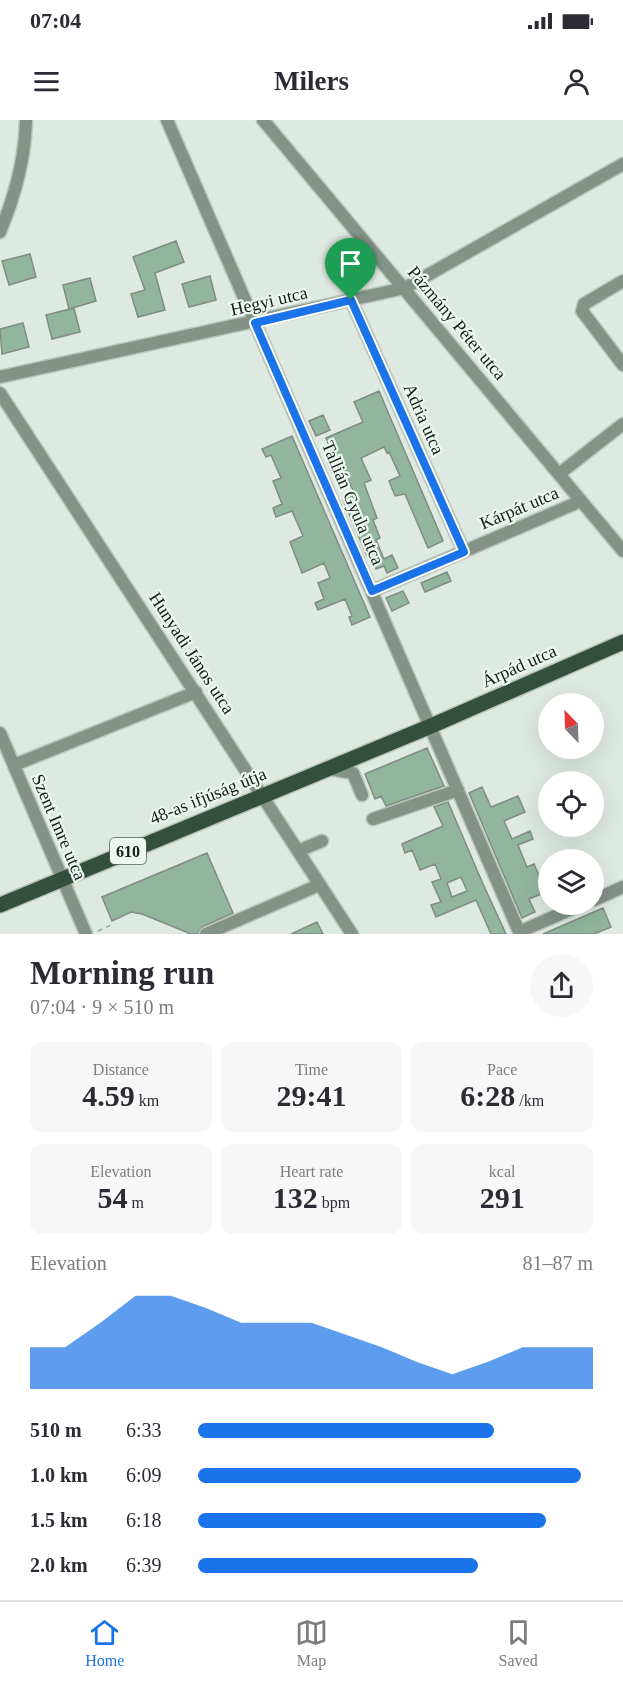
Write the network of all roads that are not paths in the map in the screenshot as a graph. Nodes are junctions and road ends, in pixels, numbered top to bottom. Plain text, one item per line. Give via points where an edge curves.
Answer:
1 (26, 120) edge
2 (167, 120) edge
3 (263, 120) edge
4 (623, 164) edge
5 (0, 232) edge
6 (623, 281) edge
7 (405, 288) junction
8 (351, 300) junction
9 (255, 323) junction
10 (623, 365) edge
11 (0, 377) edge
12 (0, 393) edge
13 (623, 424) edge
14 (559, 474) junction
15 (581, 501) junction
16 (623, 551) edge
17 (464, 552) junction
18 (372, 591) junction
19 (623, 642) edge
20 (196, 692) junction
21 (431, 726) junction
22 (0, 733) edge
23 (14, 765) junction
24 (326, 769) junction
25 (458, 790) junction
26 (263, 795) junction
27 (362, 795) dead end
28 (373, 819) dead end
29 (322, 841) dead end
30 (298, 851) junction
31 (61, 879) junction
32 (320, 885) junction
33 (623, 887) edge
34 (604, 896) edge
35 (0, 905) edge
36 (559, 915) edge
37 (90, 932) edge
38 (519, 933) edge
39 (206, 934) edge
40 (352, 934) edge

1 - 5 street via 18,177
2 - 9 street, Tallián Gyula utca
3 - 7 street, Pázmány Péter utca
4 - 7 street, Hegyi utca
6 - 10 street via 584,304 582,311
7 - 8 street, Hegyi utca
7 - 14 street, Pázmány Péter utca
8 - 9 street, Hegyi utca
8 - 17 street, Adria utca
9 - 11 street, Hegyi utca
9 - 18 street, Tallián Gyula utca
12 - 20 street, Hunyadi János utca
13 - 14 street
14 - 15 street, Pázmány Péter utca
15 - 16 street, Pázmány Péter utca
15 - 17 street, Kárpát utca
17 - 18 street, Kárpát utca
18 - 21 street, Tallián Gyula utca
19 - 21 main road, Árpád utca / 610
20 - 23 street
20 - 26 street, Hunyadi János utca
21 - 24 main road, 48-as ifjúság útja / 610
21 - 25 street, Tallián Gyula utca
22 - 23 street, Szent Imre utca
23 - 31 street, Szent Imre utca
24 - 26 main road, 48-as ifjúság útja / 610
24 - 27 street via 353,773
25 - 28 street
25 - 38 street, Tallián Gyula utca
26 - 30 street, Hunyadi János utca
26 - 31 main road, 48-as ifjúság útja / 610
29 - 30 street
30 - 32 street, Hunyadi János utca
31 - 35 main road, 48-as ifjúság útja / 610
31 - 37 street, Szent Imre utca
32 - 39 street
32 - 40 street, Hunyadi János utca
33 - 34 street
36 - 38 street

